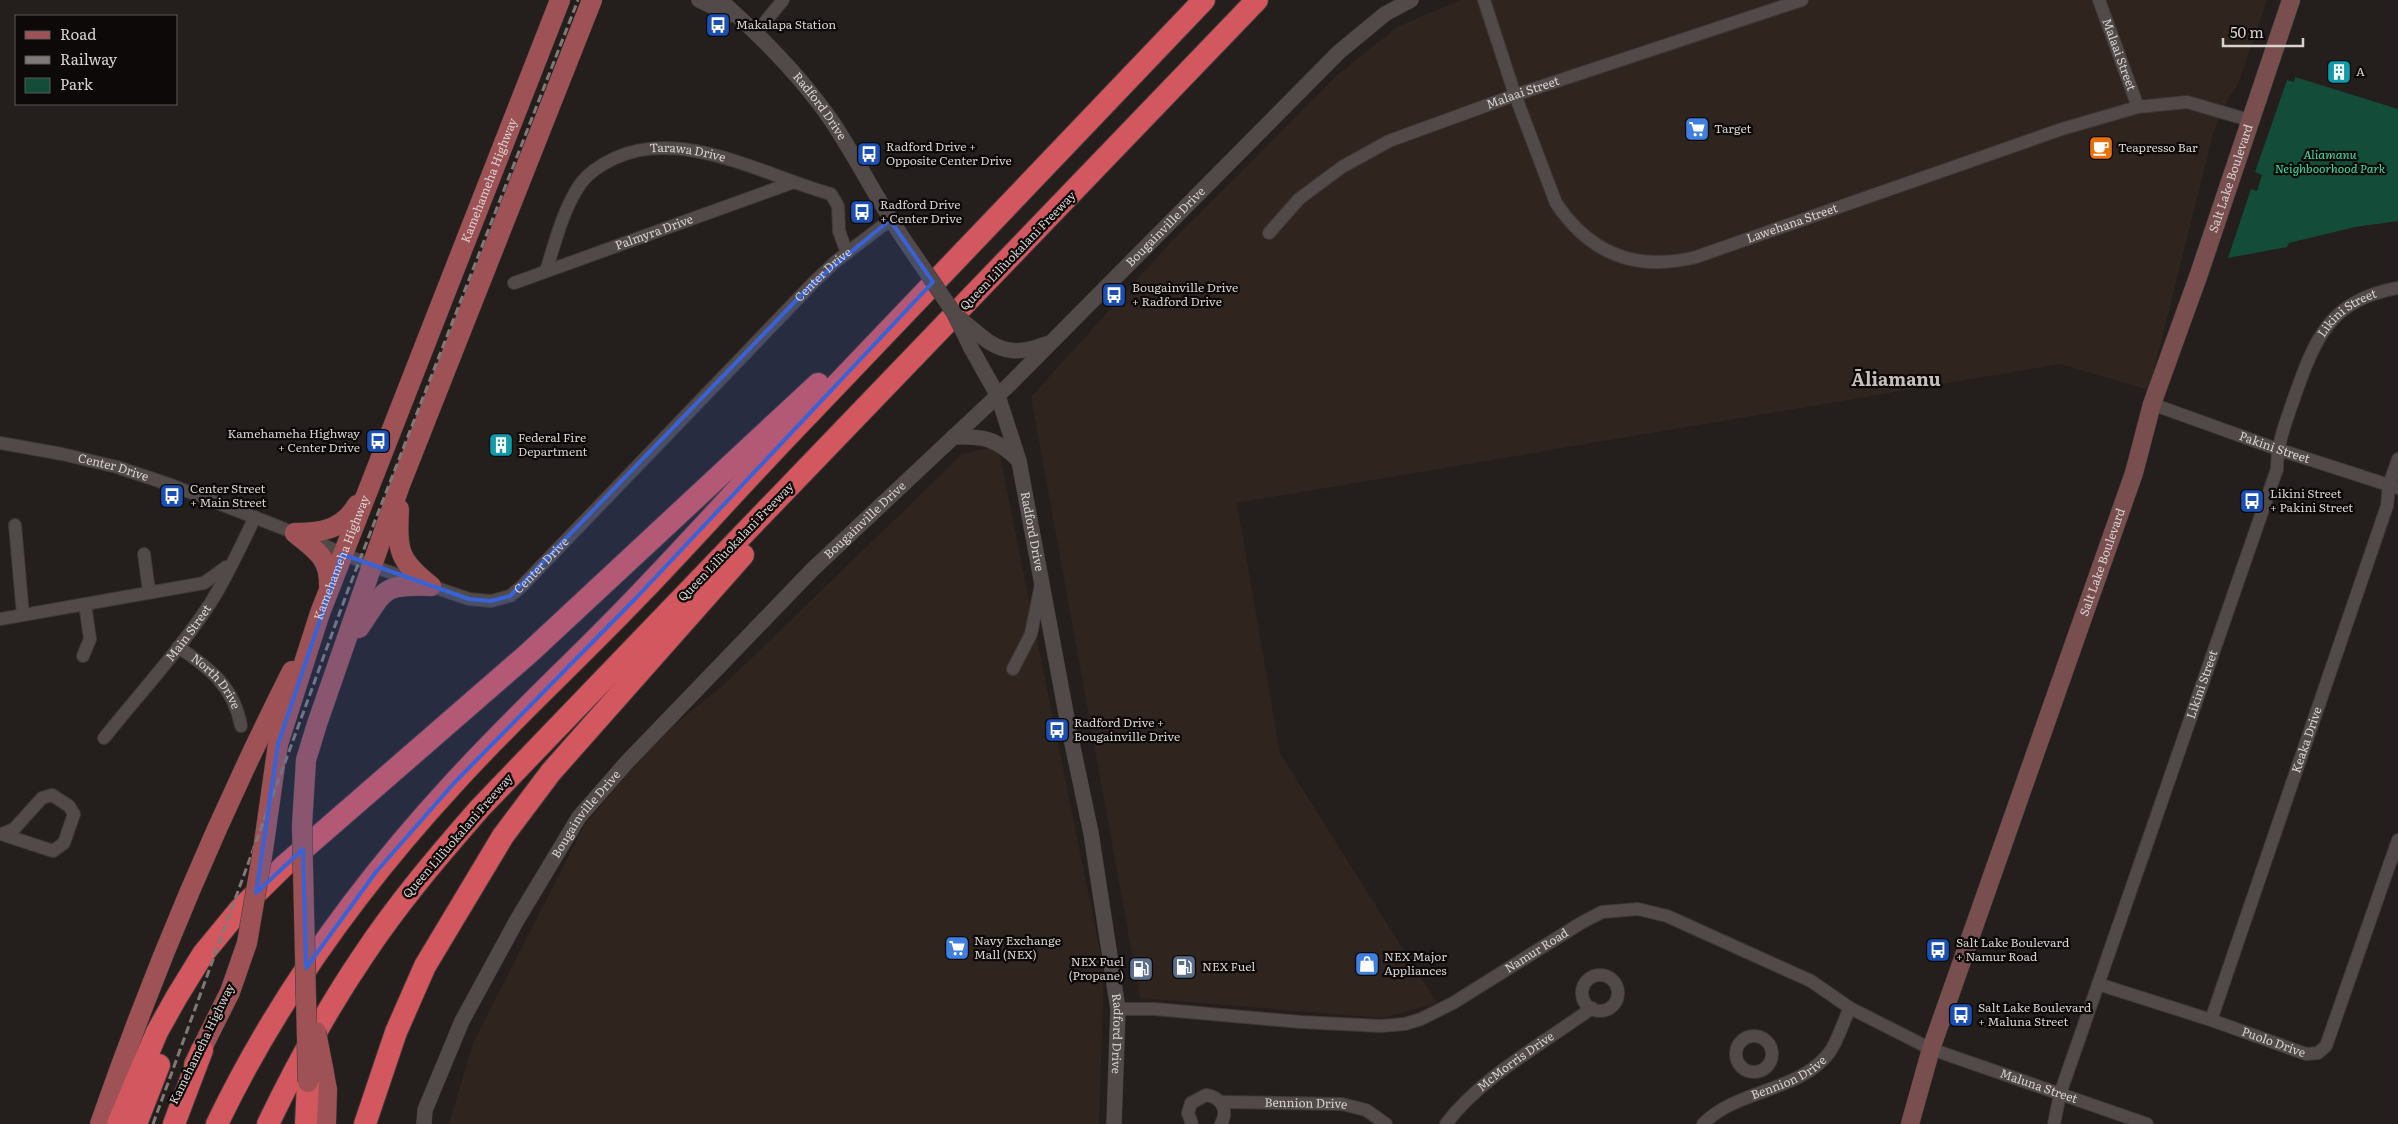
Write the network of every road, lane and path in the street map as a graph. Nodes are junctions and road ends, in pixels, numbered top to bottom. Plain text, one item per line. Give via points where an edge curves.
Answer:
1 (592, 0) edge
2 (608, 0) edge
3 (699, 0) edge
4 (720, 0) edge
5 (783, 0) edge
6 (1204, 0) edge
7 (1257, 0) edge
8 (1411, 0) edge
9 (1484, 0) edge
10 (1802, 0) edge
11 (2099, 0) edge
12 (2291, 0) edge
13 (557, 4) edge
14 (739, 18) junction
15 (579, 32) junction
16 (756, 33) junction
17 (1515, 94) junction
18 (2138, 107) junction
19 (2249, 120) junction
20 (794, 182) junction
21 (890, 220) junction
22 (1269, 233) dead end
23 (847, 253) junction
24 (947, 268) junction
25 (546, 270) junction
26 (514, 282) dead end
27 (2398, 288) edge
28 (976, 342) junction
29 (1050, 343) junction
30 (927, 345) junction
31 (998, 396) junction
32 (2152, 404) junction
33 (953, 437) junction
34 (0, 443) edge
35 (2278, 449) junction
36 (2398, 459) edge
37 (1019, 461) junction
38 (372, 479) junction
39 (400, 485) junction
40 (2393, 486) edge
41 (255, 517) junction
42 (15, 525) dead end
43 (295, 533) junction
44 (144, 554) dead end
45 (342, 554) junction
46 (235, 559) junction
47 (372, 566) junction
48 (1042, 579) junction
49 (431, 586) junction
50 (329, 589) junction
51 (149, 591) junction
52 (85, 604) junction
53 (320, 613) junction
54 (22, 615) junction
55 (0, 619) edge
56 (178, 647) junction
57 (342, 653) junction
58 (83, 656) dead end
59 (1012, 669) dead end
60 (241, 726) dead end
61 (104, 738) dead end
62 (1, 834) edge
63 (2398, 840) edge
64 (2394, 863) edge
65 (460, 904) junction
66 (240, 909) junction
67 (2098, 984) junction
68 (1592, 1008) dead end
69 (1850, 1008) junction
70 (1118, 1009) junction
71 (2211, 1020) junction
72 (202, 1050) junction
73 (1931, 1050) junction
74 (1762, 1071) dead end
75 (316, 1077) junction
76 (1770, 1089) junction
77 (2060, 1094) junction
78 (1221, 1102) junction
79 (309, 1115) edge
80 (100, 1124) edge
81 (118, 1124) edge
82 (136, 1124) edge
83 (164, 1124) edge
84 (174, 1124) edge
85 (217, 1124) edge
86 (268, 1124) edge
87 (326, 1124) edge
88 (365, 1124) edge
89 (374, 1124) edge
90 (424, 1124) edge
91 (1114, 1124) edge
92 (1192, 1124) edge
93 (1221, 1124) edge
94 (1386, 1124) edge
95 (1446, 1124) edge
96 (1703, 1124) edge
97 (1910, 1124) edge
98 (2054, 1124) edge
99 (2147, 1124) edge

1 - 15 main road
2 - 15 main road
3 - 14 street, Radford Drive
4 - 14 street, Radford Drive
5 - 16 street
6 - 24 highway
7 - 30 highway, Queen Liliʻuokalani Freeway
8 - 29 street, Bougainville Drive via 1385,14 1339,52
9 - 17 street, Lawehana Street
10 - 17 street, Malaai Street
11 - 18 street, Malaai Street
12 - 19 main road, Salt Lake Boulevard
13 - 38 main road, Kamehameha Highway
14 - 16 street, Radford Drive
15 - 39 main road
16 - 21 street, Radford Drive via 768,42 833,123
17 - 18 street, Lawehana Street via 1548,187 1566,218 1592,243 1608,252 1660,263 1696,257 2062,129
17 - 22 street, Malaai Street via 1389,141 1342,167 1299,199
18 - 19 street, Lawehana Street via 2187,102
19 - 32 main road, Salt Lake Boulevard
20 - 23 street, Tarawa Drive via 831,194 836,200 839,231
20 - 25 street, Palmyra Drive
20 - 25 street, Tarawa Drive via 702,152 663,148 630,151 599,165 582,182 564,213
21 - 23 street, Center Drive
21 - 28 street, Radford Drive, bridge
23 - 49 street, Center Drive via 814,282 510,596 491,601 469,599
24 - 66 highway via 529,653 284,866
24 - 85 highway via 411,831 348,910 300,978 255,1050
25 - 26 street, Palmyra Drive
27 - 35 street, Likini Street via 2380,291 2348,306 2322,332 2312,348
28 - 29 street via 1011,352
28 - 31 street, Radford Drive
29 - 31 street, Bougainville Drive
30 - 65 highway via 551,772 503,836
30 - 86 highway, Queen Liliʻuokalani Freeway via 534,750 436,858 363,955 332,1005
31 - 33 street, Bougainville Drive
31 - 37 street, Radford Drive
32 - 35 street, Pakini Street
32 - 73 main road, Salt Lake Boulevard via 2134,473
33 - 37 street via 980,436 1008,449
33 - 90 street, Bougainville Drive via 813,569 627,762 579,817 517,920 462,1021 426,1110
34 - 41 street, Center Drive via 117,467
35 - 40 street, Pakini Street
35 - 67 street, Likini Street via 2278,469
36 - 40 street, Keaka Drive
37 - 48 street, Radford Drive
38 - 43 main road via 350,518 313,533
38 - 45 main road, Kamehameha Highway
39 - 47 main road
39 - 49 main road via 398,536 402,555 410,569
40 - 71 street, Keaka Drive
41 - 43 street, Center Drive
41 - 46 street, Main Street
42 - 54 street
43 - 45 street, Center Drive
43 - 50 main road via 324,559 330,571
44 - 51 street
45 - 47 street, Center Drive
45 - 50 main road, Kamehameha Highway
46 - 51 street via 204,583
46 - 56 street, Main Street via 211,602
47 - 49 street, Center Drive
47 - 57 main road
48 - 59 street via 1031,634
48 - 70 street, Radford Drive via 1092,833
49 - 57 main road via 391,587 377,599
50 - 53 main road, Kamehameha Highway
51 - 52 street
52 - 54 street
52 - 58 street via 90,639
53 - 72 main road, Kamehameha Highway, bridge via 278,744 247,943 230,992
53 - 80 main road via 263,729 170,934
54 - 55 street
56 - 60 street, North Drive via 205,664 223,681 235,702
56 - 61 street, Main Street
57 - 75 main road, bridge via 306,760 302,826 307,983
62 - 62 street via 53,851 64,843 74,812 58,797 46,796 14,829
63 - 64 street, Puolo Drive
64 - 71 street, Puolo Drive via 2326,1046 2318,1053 2306,1054
65 - 88 highway via 407,1006
65 - 89 highway via 411,1009
66 - 81 highway via 203,954 176,998 157,1032
66 - 82 highway via 192,987
67 - 71 street, Puolo Drive
67 - 77 street, Likini Street
68 - 95 street, McMorris Drive via 1492,1077
69 - 70 street, Namur Road via 1811,981 1667,916 1638,908 1602,912 1453,1004 1405,1024 1351,1025
69 - 73 street, Namur Road
69 - 76 street, Bennion Drive via 1828,1053 1805,1073
70 - 91 street, Radford Drive
72 - 83 main road, Kamehameha Highway
72 - 84 highway
73 - 77 street, Maluna Street
73 - 97 main road, Salt Lake Boulevard
74 - 76 street
75 - 79 highway
75 - 87 main road via 327,1090
76 - 96 street, Bennion Drive via 1739,1101
77 - 98 street, Likini Street
77 - 99 street, Maluna Street
78 - 92 street, Bennion Drive via 1206,1095 1195,1099 1188,1113
78 - 93 street via 1225,1114
78 - 94 street, Bennion Drive via 1342,1104 1366,1110

